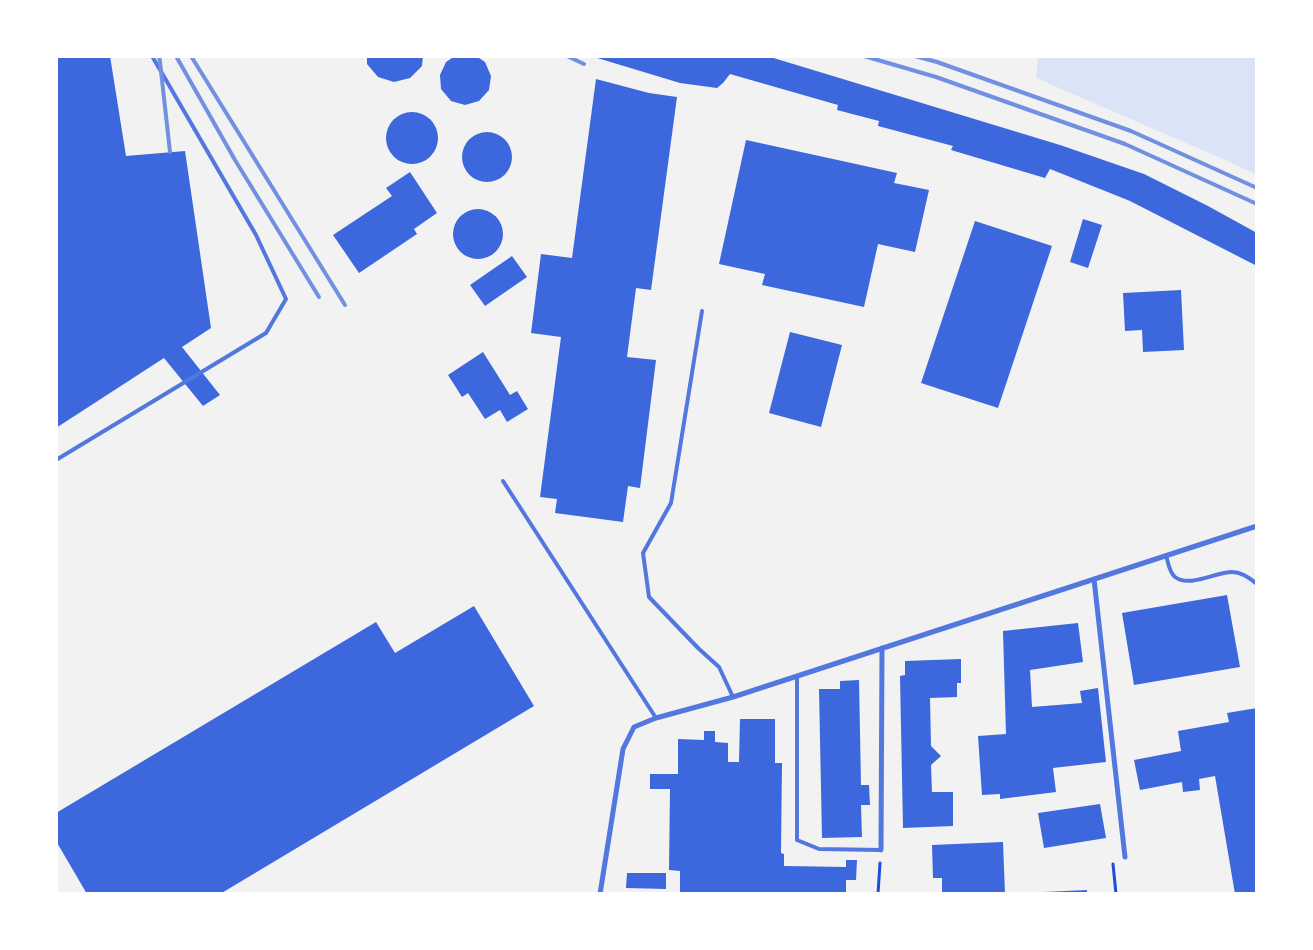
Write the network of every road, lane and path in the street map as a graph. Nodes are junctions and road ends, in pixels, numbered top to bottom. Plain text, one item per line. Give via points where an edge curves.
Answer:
1 (152, 56) edge
2 (702, 311) dead end
3 (56, 460) edge
4 (503, 481) dead end
5 (1257, 526) edge
6 (1166, 555) junction
7 (1094, 579) junction
8 (1257, 584) edge
9 (882, 648) junction
10 (797, 676) junction
11 (733, 697) junction
12 (656, 718) junction
13 (881, 850) joint
14 (1126, 857) dead end
15 (1114, 877) dead end
16 (878, 878) dead end
17 (600, 894) edge
18 (878, 894) edge
19 (1116, 894) edge

1 - 3 lane via 256,235 286,299 266,333
2 - 11 lane via 671,503 643,553 649,597 719,667
4 - 12 lane
5 - 6 street
6 - 7 street
6 - 8 lane via 1170,571 1181,580 1233,571 1248,576
7 - 9 street
7 - 14 street
9 - 10 street
9 - 13 street
10 - 11 street
10 - 13 lane via 797,840 819,849
11 - 12 street
12 - 17 street via 634,727 623,749
15 - 19 path
16 - 18 path

